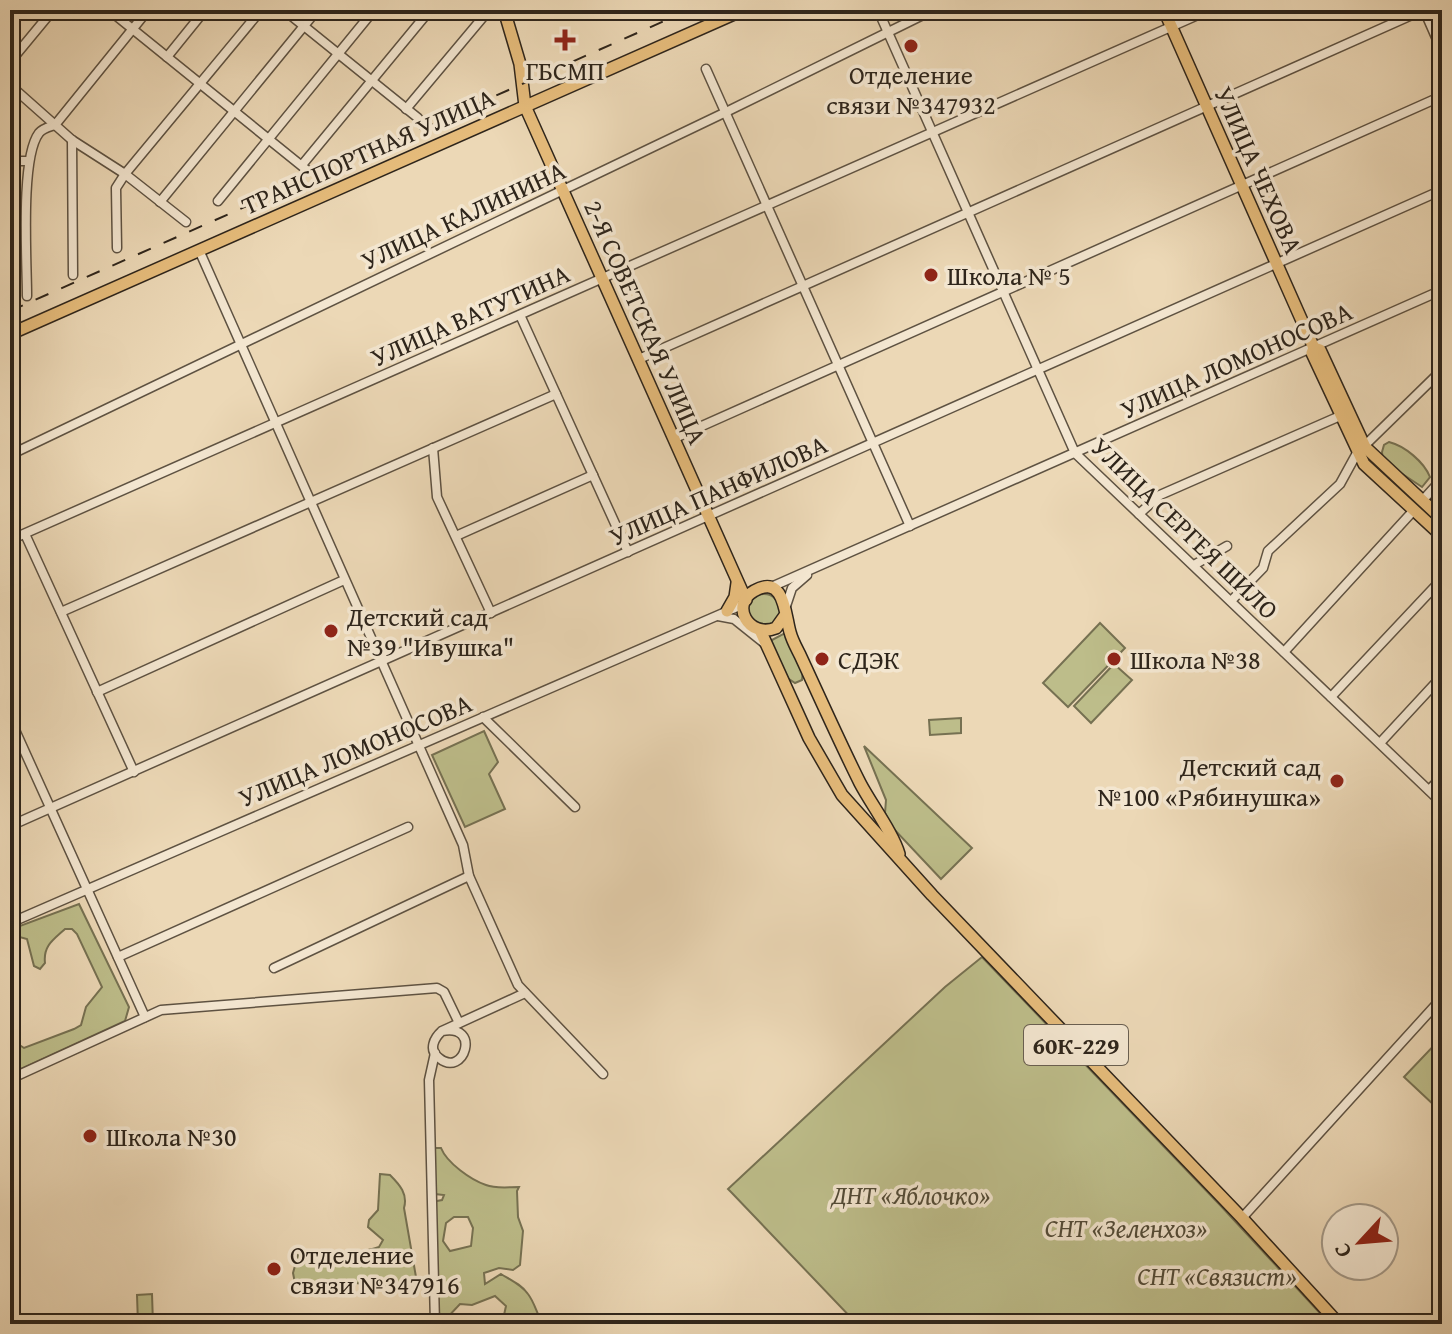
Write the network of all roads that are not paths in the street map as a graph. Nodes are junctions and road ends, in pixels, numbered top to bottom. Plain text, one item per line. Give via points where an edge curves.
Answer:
1 (53, 10) edge
2 (109, 10) edge
3 (148, 10) edge
4 (205, 10) edge
5 (261, 10) edge
6 (284, 10) edge
7 (317, 10) edge
8 (374, 10) edge
9 (430, 10) edge
10 (488, 10) edge
11 (504, 10) edge
12 (743, 10) edge
13 (878, 10) edge
14 (933, 10) edge
15 (1164, 10) edge
16 (1209, 10) edge
17 (1424, 10) edge
18 (304, 26) junction
19 (1172, 27) junction
20 (132, 29) junction
21 (887, 31) junction
22 (1442, 51) edge
23 (338, 54) junction
24 (167, 57) junction
25 (10, 62) edge
26 (706, 69) dead end
27 (372, 81) junction
28 (200, 83) junction
29 (10, 85) edge
30 (1442, 96) edge
31 (525, 106) junction
32 (1207, 106) junction
33 (406, 109) junction
34 (234, 111) junction
35 (726, 112) junction
36 (418, 118) dead end
37 (55, 125) junction
38 (933, 132) junction
39 (269, 139) junction
40 (72, 140) junction
41 (10, 161) edge
42 (28, 161) junction
43 (125, 174) junction
44 (1242, 185) junction
45 (563, 190) junction
46 (1442, 190) edge
47 (218, 201) dead end
48 (160, 202) junction
49 (767, 205) junction
50 (968, 212) junction
51 (186, 222) dead end
52 (117, 248) dead end
53 (199, 250) junction
54 (1277, 264) junction
55 (73, 275) dead end
56 (602, 278) junction
57 (803, 286) junction
58 (1442, 290) edge
59 (1003, 291) junction
60 (27, 296) dead end
61 (520, 315) junction
62 (10, 334) edge
63 (240, 343) junction
64 (1314, 348) junction
65 (639, 359) junction
66 (838, 365) junction
67 (1038, 370) junction
68 (1442, 370) edge
69 (556, 394) junction
70 (1340, 416) junction
71 (274, 423) junction
72 (675, 438) junction
73 (873, 443) junction
74 (433, 448) junction
75 (1361, 450) junction
76 (1075, 453) junction
77 (10, 455) edge
78 (593, 475) junction
79 (1442, 479) edge
80 (310, 503) junction
81 (1418, 506) junction
82 (1139, 514) junction
83 (709, 516) junction
84 (1442, 519) edge
85 (910, 526) junction
86 (25, 534) junction
87 (456, 536) junction
88 (1442, 536) edge
89 (10, 540) edge
90 (1227, 546) dead end
91 (628, 552) junction
92 (726, 558) junction
93 (826, 564) junction
94 (1194, 565) junction
95 (1442, 579) edge
96 (344, 580) junction
97 (737, 583) junction
98 (763, 589) junction
99 (1231, 601) junction
100 (745, 602) junction
101 (786, 610) junction
102 (61, 612) junction
103 (491, 613) junction
104 (722, 614) junction
105 (760, 630) junction
106 (767, 644) junction
107 (1284, 652) junction
108 (381, 662) junction
109 (1442, 676) edge
110 (97, 692) junction
111 (1331, 697) junction
112 (483, 717) junction
113 (10, 719) edge
114 (13, 733) edge
115 (1380, 743) junction
116 (418, 745) junction
117 (134, 772) junction
118 (1442, 777) edge
119 (1429, 790) junction
120 (1442, 803) edge
121 (575, 807) dead end
122 (51, 809) junction
123 (10, 826) edge
124 (408, 827) dead end
125 (901, 858) junction
126 (469, 876) junction
127 (87, 889) junction
128 (10, 923) edge
129 (118, 957) junction
130 (274, 968) dead end
131 (525, 993) junction
132 (1442, 998) edge
133 (145, 1017) junction
134 (463, 1021) junction
135 (442, 1031) junction
136 (465, 1038) junction
137 (435, 1053) junction
138 (603, 1074) dead end
139 (10, 1079) edge
140 (1242, 1218) junction
141 (435, 1324) edge
142 (1339, 1324) edge

1 - 25 street
2 - 20 street
3 - 20 street
4 - 24 street
5 - 28 street
6 - 18 street
7 - 18 street
8 - 23 street
9 - 27 street
10 - 33 street
11 - 31 main road, 2-Я СОВЕТСКАЯ УЛИЦА via 520,64
12 - 31 main road, ТРАНСПОРТНАЯ УЛИЦА
13 - 21 street, УЛИЦА СЕРГЕЯ ШИЛО
14 - 21 street, УЛИЦА КАЛИНИНА
15 - 19 main road, УЛИЦА ЧЕХОВА
16 - 19 street, УЛИЦА ВАТУТИНА
17 - 22 street
17 - 32 street
18 - 23 street
18 - 34 street
19 - 32 main road, УЛИЦА ЧЕХОВА
19 - 38 street, УЛИЦА ВАТУТИНА
20 - 24 street
20 - 37 street
21 - 35 street, УЛИЦА КАЛИНИНА
21 - 38 street, УЛИЦА СЕРГЕЯ ШИЛО
23 - 27 street
23 - 39 street
24 - 28 street
26 - 35 street
27 - 33 street
27 - 39 street via 305,168
28 - 34 street
28 - 43 street
29 - 37 street
30 - 44 street
31 - 45 main road, 2-Я СОВЕТСКАЯ УЛИЦА
31 - 53 main road, ТРАНСПОРТНАЯ УЛИЦА
32 - 44 main road, УЛИЦА ЧЕХОВА
32 - 50 street
33 - 36 street
34 - 39 street
34 - 48 street
35 - 45 street, УЛИЦА КАЛИНИНА
35 - 49 street
37 - 40 street
37 - 42 street via 40,131
38 - 49 street, УЛИЦА ВАТУТИНА
38 - 50 street, УЛИЦА СЕРГЕЯ ШИЛО
39 - 47 street
40 - 43 street
40 - 55 street
41 - 42 street
42 - 60 street
43 - 48 street
43 - 52 street via 116,188
44 - 54 main road, УЛИЦА ЧЕХОВА
44 - 59 street
45 - 56 main road, 2-Я СОВЕТСКАЯ УЛИЦА
45 - 63 street, УЛИЦА КАЛИНИНА
46 - 54 street, УЛИЦА ПАНФИЛОВА
48 - 51 street
49 - 56 street, УЛИЦА ВАТУТИНА
49 - 57 street
50 - 57 street
50 - 59 street, УЛИЦА СЕРГЕЯ ШИЛО
53 - 62 main road, ТРАНСПОРТНАЯ УЛИЦА
53 - 63 street
54 - 64 main road, УЛИЦА ЧЕХОВА
54 - 67 street, УЛИЦА ПАНФИЛОВА
56 - 61 street, УЛИЦА ВАТУТИНА
56 - 65 main road, 2-Я СОВЕТСКАЯ УЛИЦА
57 - 65 street
57 - 66 street
58 - 64 street, УЛИЦА ЛОМОНОСОВА
59 - 66 street
59 - 67 street, УЛИЦА СЕРГЕЯ ШИЛО
61 - 69 street
61 - 71 street, УЛИЦА ВАТУТИНА
63 - 71 street
63 - 77 street, УЛИЦА КАЛИНИНА
64 - 70 main road, УЛИЦА ЧЕХОВА
64 - 75 main road, УЛИЦА ЧЕХОВА via 1320,350
64 - 76 street, УЛИЦА ЛОМОНОСОВА
65 - 72 main road, 2-Я СОВЕТСКАЯ УЛИЦА
66 - 72 street
66 - 73 street
67 - 73 street, УЛИЦА ПАНФИЛОВА
67 - 76 street, УЛИЦА СЕРГЕЯ ШИЛО
68 - 75 street
69 - 74 street
69 - 78 street
70 - 75 main road, УЛИЦА ЧЕХОВА
70 - 82 street via 1160,495
71 - 80 street
71 - 86 street, УЛИЦА ВАТУТИНА
72 - 83 main road, 2-Я СОВЕТСКАЯ УЛИЦА
73 - 83 street, УЛИЦА ПАНФИЛОВА
73 - 85 street
74 - 80 street
74 - 87 street via 437,497
75 - 81 main road, УЛИЦА ЧЕХОВА
75 - 99 street via 1340,484 1268,551 1263,568
76 - 82 street, УЛИЦА СЕРГЕЯ ШИЛО
76 - 85 street, УЛИЦА ЛОМОНОСОВА
78 - 87 street
78 - 91 street
79 - 81 street
80 - 96 street
80 - 102 street
81 - 84 main road, УЛИЦА ЧЕХОВА
81 - 88 main road, УЛИЦА ЧЕХОВА
81 - 107 street
82 - 94 street, УЛИЦА СЕРГЕЯ ШИЛО
83 - 91 street, УЛИЦА ПАНФИЛОВА
83 - 92 main road, 2-Я СОВЕТСКАЯ УЛИЦА
85 - 93 street, УЛИЦА ЛОМОНОСОВА
86 - 89 street, УЛИЦА ВАТУТИНА
86 - 102 street
87 - 103 street
90 - 94 street
91 - 103 street, УЛИЦА ПАНФИЛОВА
92 - 97 main road, 2-Я СОВЕТСКАЯ УЛИЦА
92 - 98 main road, 2-Я СОВЕТСКАЯ УЛИЦА via 740,580
93 - 98 street, УЛИЦА ЛОМОНОСОВА
93 - 101 street, УЛИЦА ЛОМОНОСОВА via 796,584
94 - 99 street, УЛИЦА СЕРГЕЯ ШИЛО
95 - 111 street
96 - 108 street
96 - 110 street
97 - 100 main road, 2-Я СОВЕТСКАЯ УЛИЦА
97 - 104 main road via 735,597
98 - 100 main road
98 - 101 main road via 781,595
99 - 107 street, УЛИЦА СЕРГЕЯ ШИЛО
100 - 104 street, УЛИЦА ЛОМОНОСОВА
100 - 105 main road via 744,615
101 - 105 main road via 776,628
101 - 125 main road via 791,636
102 - 110 street
103 - 108 street, УЛИЦА ПАНФИЛОВА
104 - 106 street
104 - 112 street, УЛИЦА ЛОМОНОСОВА
105 - 106 main road
106 - 125 main road via 825,768 842,795
107 - 111 street, УЛИЦА СЕРГЕЯ ШИЛО
108 - 116 street
108 - 117 street, УЛИЦА ПАНФИЛОВА
109 - 115 street
110 - 117 street
111 - 115 street, УЛИЦА СЕРГЕЯ ШИЛО
112 - 116 street, УЛИЦА ЛОМОНОСОВА
112 - 121 street
113 - 114 street
114 - 122 street
115 - 119 street, УЛИЦА СЕРГЕЯ ШИЛО
116 - 126 street via 463,845
116 - 127 street, УЛИЦА ЛОМОНОСОВА
117 - 122 street, УЛИЦА ПАНФИЛОВА
118 - 119 street
119 - 120 street, УЛИЦА СЕРГЕЯ ШИЛО
122 - 123 street, УЛИЦА ПАНФИЛОВА
122 - 127 street
124 - 129 street
125 - 140 main road, 60К-229
126 - 130 street
126 - 131 street
127 - 128 street, УЛИЦА ЛОМОНОСОВА
127 - 129 street
129 - 133 street
131 - 134 street
131 - 138 street
132 - 140 street
133 - 134 street via 161,1010 437,988
133 - 139 street
134 - 135 street
134 - 136 street
135 - 136 street via 451,1029
135 - 137 street via 433,1045
136 - 137 street via 464,1055 457,1061 448,1063
137 - 141 street via 429,1094
140 - 142 main road, 60К-229

